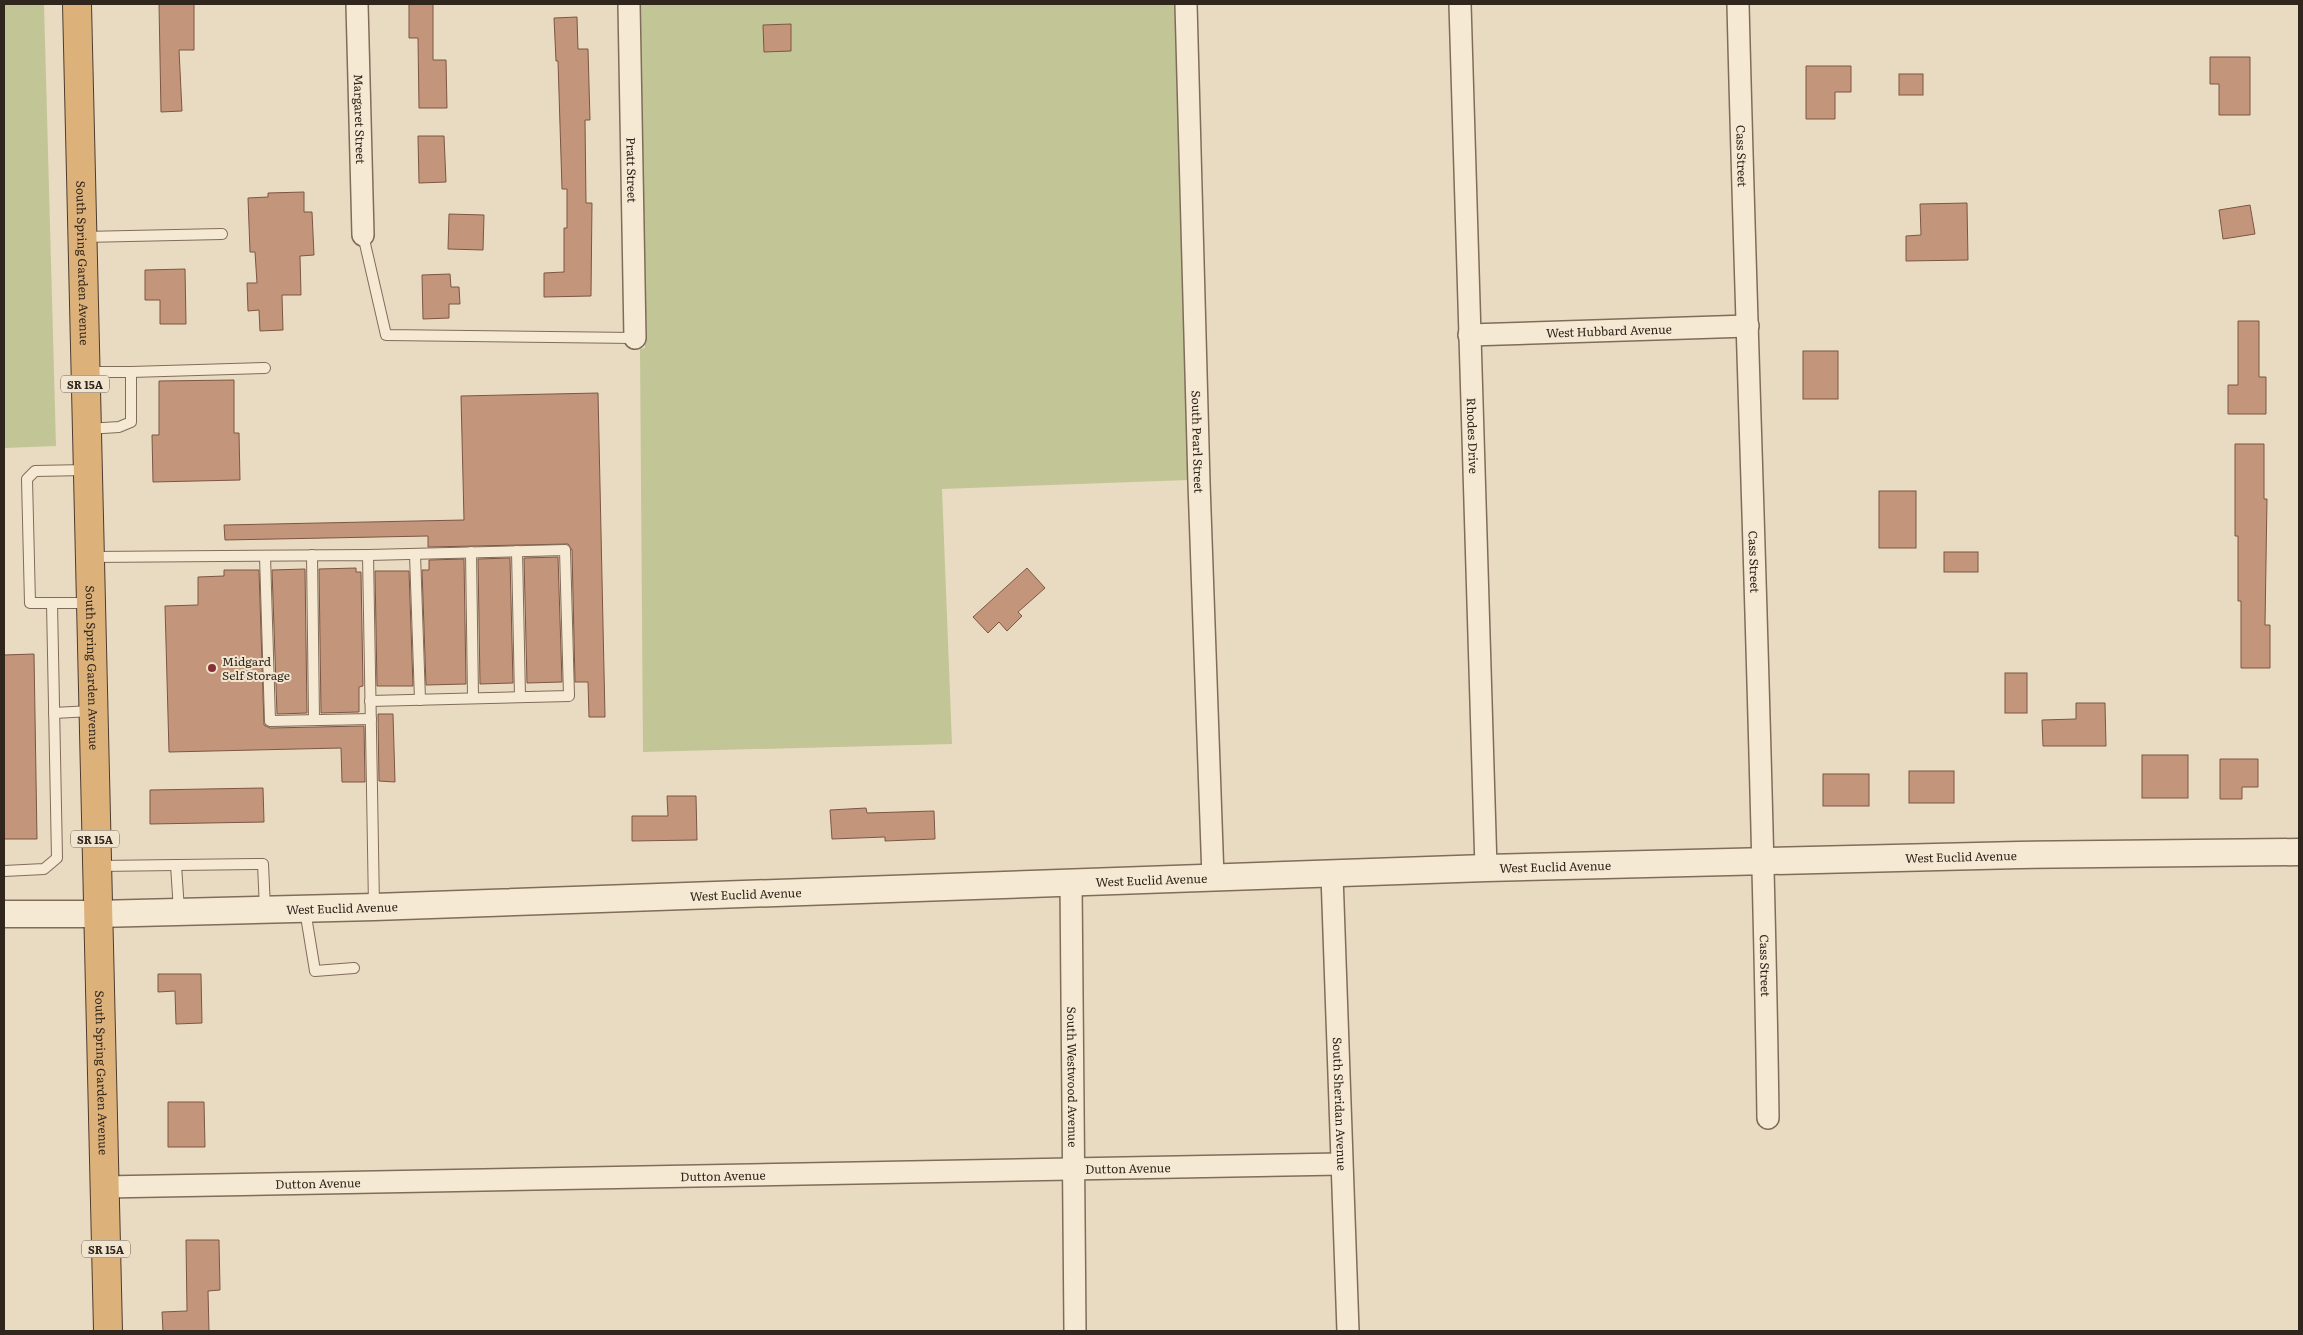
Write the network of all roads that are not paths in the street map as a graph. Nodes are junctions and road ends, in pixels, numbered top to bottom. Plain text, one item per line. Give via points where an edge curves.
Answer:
1 (76, 4) edge
2 (357, 4) edge
3 (629, 4) edge
4 (1186, 4) edge
5 (1460, 4) edge
6 (1738, 4) edge
7 (222, 234) dead end
8 (363, 235) joint
9 (82, 237) junction
10 (1748, 326) junction
11 (1469, 335) junction
12 (636, 338) joint
13 (265, 368) dead end
14 (85, 372) junction
15 (131, 372) junction
16 (86, 429) junction
17 (87, 470) junction
18 (517, 551) junction
19 (471, 552) junction
20 (415, 554) junction
21 (312, 555) junction
22 (368, 555) junction
23 (265, 556) junction
24 (89, 557) junction
25 (52, 603) junction
26 (90, 603) junction
27 (520, 697) junction
28 (473, 698) junction
29 (420, 700) junction
30 (370, 701) junction
31 (92, 711) junction
32 (54, 712) junction
33 (371, 719) junction
34 (314, 720) junction
35 (2299, 852) edge
36 (1764, 862) junction
37 (176, 865) junction
38 (96, 866) junction
39 (1486, 868) junction
40 (4, 871) edge
41 (1332, 875) junction
42 (1213, 878) junction
43 (1071, 882) junction
44 (374, 907) junction
45 (304, 909) junction
46 (265, 910) junction
47 (179, 912) junction
48 (4, 914) edge
49 (97, 914) junction
50 (354, 968) dead end
51 (1768, 1118) dead end
52 (1341, 1164) junction
53 (1073, 1168) junction
54 (104, 1187) junction
55 (108, 1331) edge
56 (1075, 1331) edge
57 (1348, 1331) edge

1 - 9 highway, South Spring Garden Avenue / SR 15A
2 - 8 street, Margaret Street
3 - 12 street, Pratt Street
4 - 42 street, South Pearl Street
5 - 11 street, Rhodes Drive
6 - 10 street, Cass Street
7 - 9 lane
8 - 12 lane via 386,335
9 - 14 highway, South Spring Garden Avenue / SR 15A
10 - 11 street, West Hubbard Avenue
10 - 36 street, Cass Street
11 - 39 street, Rhodes Drive
13 - 15 lane
14 - 15 lane
14 - 16 highway, South Spring Garden Avenue / SR 15A
15 - 16 lane via 131,422 119,427
16 - 17 highway, South Spring Garden Avenue / SR 15A
17 - 24 highway, South Spring Garden Avenue / SR 15A
17 - 25 lane via 35,471 27,479 30,603
18 - 19 lane
18 - 27 lane
18 - 27 lane via 565,550 568,696
19 - 20 lane
19 - 28 lane
20 - 22 lane
20 - 29 lane
21 - 22 lane
21 - 23 lane
21 - 34 lane
22 - 30 lane
23 - 24 lane
23 - 34 lane via 270,721
24 - 26 highway, South Spring Garden Avenue / SR 15A
25 - 26 lane
25 - 32 lane
26 - 31 highway, South Spring Garden Avenue / SR 15A
27 - 28 lane
28 - 29 lane
29 - 30 lane
30 - 33 lane
31 - 32 lane
31 - 38 highway, South Spring Garden Avenue / SR 15A
32 - 40 lane via 57,858 44,869
33 - 34 lane
33 - 44 lane
35 - 36 street, West Euclid Avenue
36 - 39 street, West Euclid Avenue
36 - 51 street, Cass Street
37 - 38 lane
37 - 46 lane via 263,864
37 - 47 lane
38 - 49 highway, South Spring Garden Avenue / SR 15A
39 - 41 street, West Euclid Avenue
41 - 42 street, West Euclid Avenue
41 - 52 street, South Sheridan Avenue
42 - 43 street, West Euclid Avenue
43 - 44 street, West Euclid Avenue
43 - 53 street, South Westwood Avenue
44 - 45 street, West Euclid Avenue
45 - 46 street, West Euclid Avenue
45 - 50 lane via 315,971
46 - 47 street, West Euclid Avenue
47 - 49 street, West Euclid Avenue
48 - 49 street, West Euclid Avenue
49 - 54 highway, South Spring Garden Avenue / SR 15A
52 - 53 street, Dutton Avenue
52 - 57 street, South Sheridan Avenue
53 - 54 street, Dutton Avenue
53 - 56 street, South Westwood Avenue
54 - 55 highway, South Spring Garden Avenue / SR 15A

